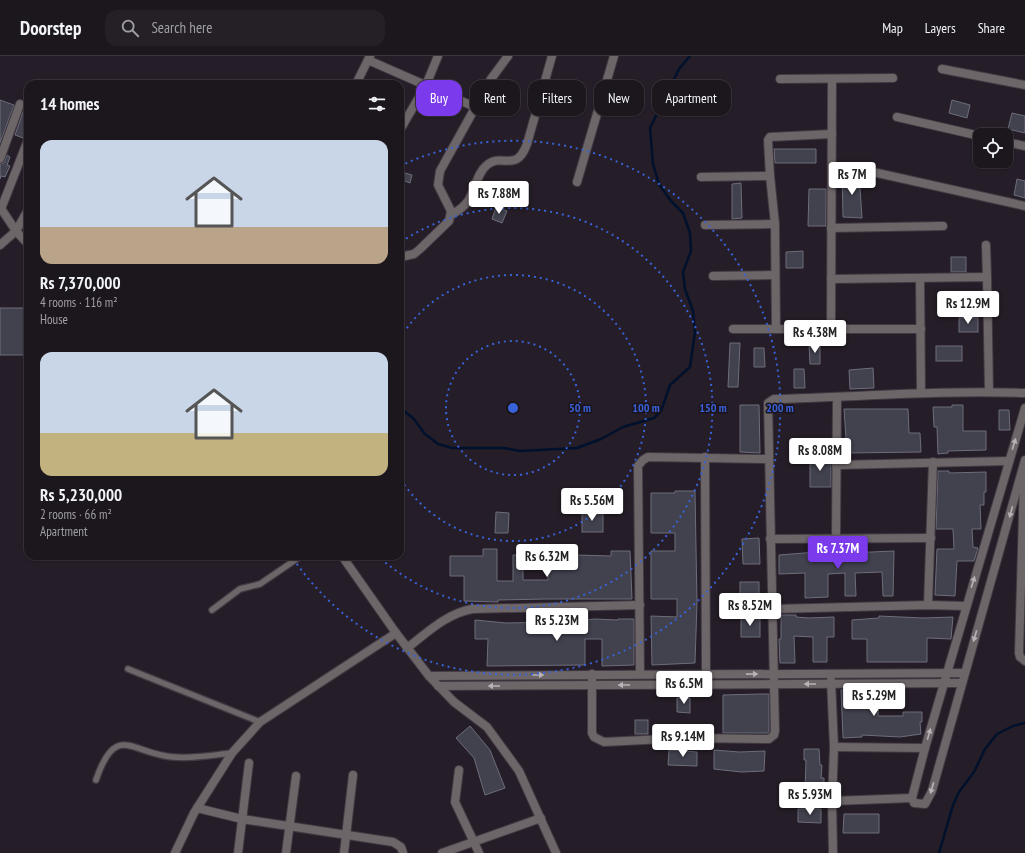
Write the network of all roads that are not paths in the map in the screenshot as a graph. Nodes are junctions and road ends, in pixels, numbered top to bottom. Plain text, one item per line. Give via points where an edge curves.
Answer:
1 (438, 56) edge
2 (508, 56) edge
3 (552, 56) edge
4 (614, 56) edge
5 (369, 58) edge
6 (942, 69) dead end
7 (893, 78) dead end
8 (780, 79) dead end
9 (832, 79) junction
10 (358, 80) edge
11 (416, 80) edge
12 (428, 80) edge
13 (490, 80) edge
14 (1025, 85) edge
15 (416, 102) edge
16 (20, 104) dead end
17 (470, 116) edge
18 (897, 117) dead end
19 (404, 123) edge
20 (832, 134) junction
21 (973, 134) edge
22 (1013, 143) edge
23 (1025, 146) edge
24 (24, 150) edge
25 (0, 159) edge
26 (864, 170) dead end
27 (770, 176) junction
28 (701, 177) dead end
29 (577, 182) dead end
30 (1025, 206) edge
31 (1, 208) edge
32 (452, 215) junction
33 (24, 217) edge
34 (774, 224) junction
35 (705, 225) dead end
36 (943, 226) dead end
37 (831, 228) junction
38 (16, 231) junction
39 (24, 240) edge
40 (986, 245) dead end
41 (0, 246) edge
42 (404, 256) edge
43 (775, 275) junction
44 (713, 276) dead end
45 (987, 277) junction
46 (920, 278) junction
47 (831, 279) junction
48 (831, 328) junction
49 (733, 329) dead end
50 (776, 329) junction
51 (921, 329) junction
52 (989, 392) junction
53 (921, 393) junction
54 (1025, 393) edge
55 (836, 398) junction
56 (1025, 408) edge
57 (705, 458) junction
58 (768, 459) junction
59 (1009, 461) junction
60 (933, 462) junction
61 (1025, 462) edge
62 (836, 465) junction
63 (931, 538) junction
64 (836, 539) junction
65 (770, 540) junction
66 (295, 560) edge
67 (345, 560) edge
68 (1022, 598) edge
69 (640, 605) junction
70 (928, 605) junction
71 (965, 606) junction
72 (773, 609) junction
73 (212, 610) dead end
74 (396, 633) junction
75 (407, 648) junction
76 (1025, 661) edge
77 (128, 669) dead end
78 (832, 673) junction
79 (948, 673) junction
80 (964, 673) junction
81 (592, 674) junction
82 (640, 674) junction
83 (706, 674) junction
84 (775, 674) junction
85 (429, 676) junction
86 (962, 683) junction
87 (774, 684) junction
88 (831, 684) junction
89 (944, 684) junction
90 (592, 685) junction
91 (438, 686) junction
92 (260, 722) junction
93 (834, 747) junction
94 (925, 748) junction
95 (232, 753) junction
96 (249, 763) dead end
97 (459, 770) dead end
98 (354, 775) dead end
99 (296, 776) dead end
100 (96, 780) dead end
101 (912, 798) junction
102 (832, 802) junction
103 (197, 808) junction
104 (242, 818) junction
105 (541, 818) junction
106 (289, 825) junction
107 (346, 835) junction
108 (475, 842) junction
109 (175, 853) edge
110 (238, 853) edge
111 (286, 853) edge
112 (344, 853) edge
113 (403, 853) edge
114 (442, 853) edge
115 (479, 853) edge
116 (556, 853) edge
117 (833, 853) edge

1 - 12 street
2 - 13 street
3 - 32 street via 527,144 521,156 509,162 489,163 484,167 468,200
4 - 29 street
5 - 10 street
5 - 11 street
6 - 14 street
7 - 9 street
8 - 9 street
9 - 20 street
15 - 19 street
16 - 25 street
17 - 32 street via 438,178 439,189
18 - 21 street
20 - 27 street via 770,137
20 - 37 street
22 - 23 street
24 - 31 street
26 - 30 street
27 - 28 street
27 - 34 street
31 - 38 street
32 - 42 street via 420,249 414,254
33 - 38 street
34 - 35 street
34 - 43 street
36 - 37 street
37 - 47 street
38 - 39 street
38 - 41 street
40 - 45 street
43 - 44 street
43 - 50 street
45 - 46 street
45 - 52 street
46 - 47 street
46 - 51 street
47 - 48 street
48 - 50 street
48 - 51 street
49 - 50 street
51 - 53 street
52 - 53 street
52 - 54 street
53 - 55 street
55 - 58 street via 771,401 767,407
55 - 62 street
59 -> 56 street
57 - 58 street
57 - 69 street via 648,457 638,466
57 - 83 street
58 - 65 street
59 - 60 street
71 -> 59 street
60 - 62 street
60 - 63 street
61 - 68 street
61 -> 80 street
62 - 64 street
63 - 64 street
63 - 70 street
64 - 65 street
65 - 72 street
66 - 73 lane via 260,584 240,589
67 - 74 street
68 - 76 street via 1019,653 1020,658
69 - 75 street via 466,610 448,616
69 - 82 street
70 - 71 street
70 - 72 street
71 - 79 street
72 - 84 street
74 - 75 street
74 - 92 street
75 - 85 street
77 - 92 lane
78 - 79 street
78 - 84 street
78 - 88 street
79 - 80 street
79 - 89 street
80 - 86 street
81 - 82 street
85 -> 81 street
81 - 90 street
82 - 83 street
83 -> 84 street
84 - 87 street
85 - 91 street
86 - 89 street
86 -> 101 street via 929,799 920,805 914,803
88 -> 87 street
87 -> 90 street
87 - 90 street via 775,731 769,739 686,738 604,742 592,733
88 - 89 street
88 - 93 street
94 -> 89 street
90 -> 91 street
91 - 105 street via 454,702 487,727 519,771
92 - 95 street
93 - 94 street
93 - 102 street
94 - 101 street
95 - 100 lane via 175,757 161,756 132,745 120,746 111,750 102,760
95 - 103 street
96 - 104 street
97 - 108 street via 455,802
98 - 107 street
99 - 106 street
101 - 102 street
102 - 117 street
103 - 104 street
103 - 109 street
104 - 106 street
104 - 110 street
105 - 108 street
105 - 116 street
106 - 107 street
106 - 111 street
107 - 112 street
107 - 113 street via 393,842 401,847
108 - 114 street
108 - 115 street

